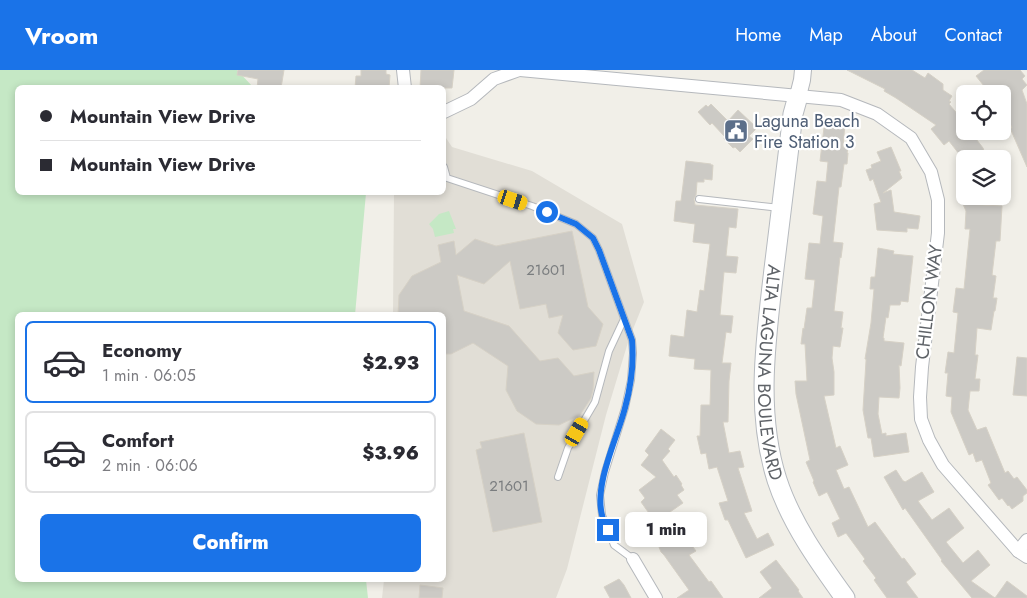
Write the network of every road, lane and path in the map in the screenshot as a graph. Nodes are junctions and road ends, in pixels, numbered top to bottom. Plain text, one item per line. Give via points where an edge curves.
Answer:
1 (403, 70) edge
2 (520, 70) edge
3 (803, 70) edge
4 (490, 74) edge
5 (404, 85) edge
6 (798, 96) junction
7 (446, 111) edge
8 (446, 178) edge
9 (699, 199) dead end
10 (782, 208) junction
11 (624, 320) junction
12 (558, 477) dead end
13 (1027, 540) edge
14 (1022, 554) edge
15 (633, 559) joint
16 (656, 598) edge
17 (845, 598) edge

1 - 5 street
2 - 4 street
2 - 6 street, CHILLON WAY
3 - 6 street, ALTA LAGUNA BOULEVARD
4 - 7 street via 472,99
6 - 10 main road, ALTA LAGUNA BOULEVARD
6 - 14 street, CHILLON WAY via 841,100 877,114 911,138 931,172 938,200 938,233 922,367 921,419 943,464
8 - 11 lane via 576,224 593,238
9 - 10 lane
10 - 17 main road, ALTA LAGUNA BOULEVARD via 764,349 767,437 777,480 790,512
11 - 12 lane via 609,351 595,402 568,448
11 - 15 lane via 632,340 631,380 600,495 602,515 614,545
13 - 14 street
15 - 16 street

